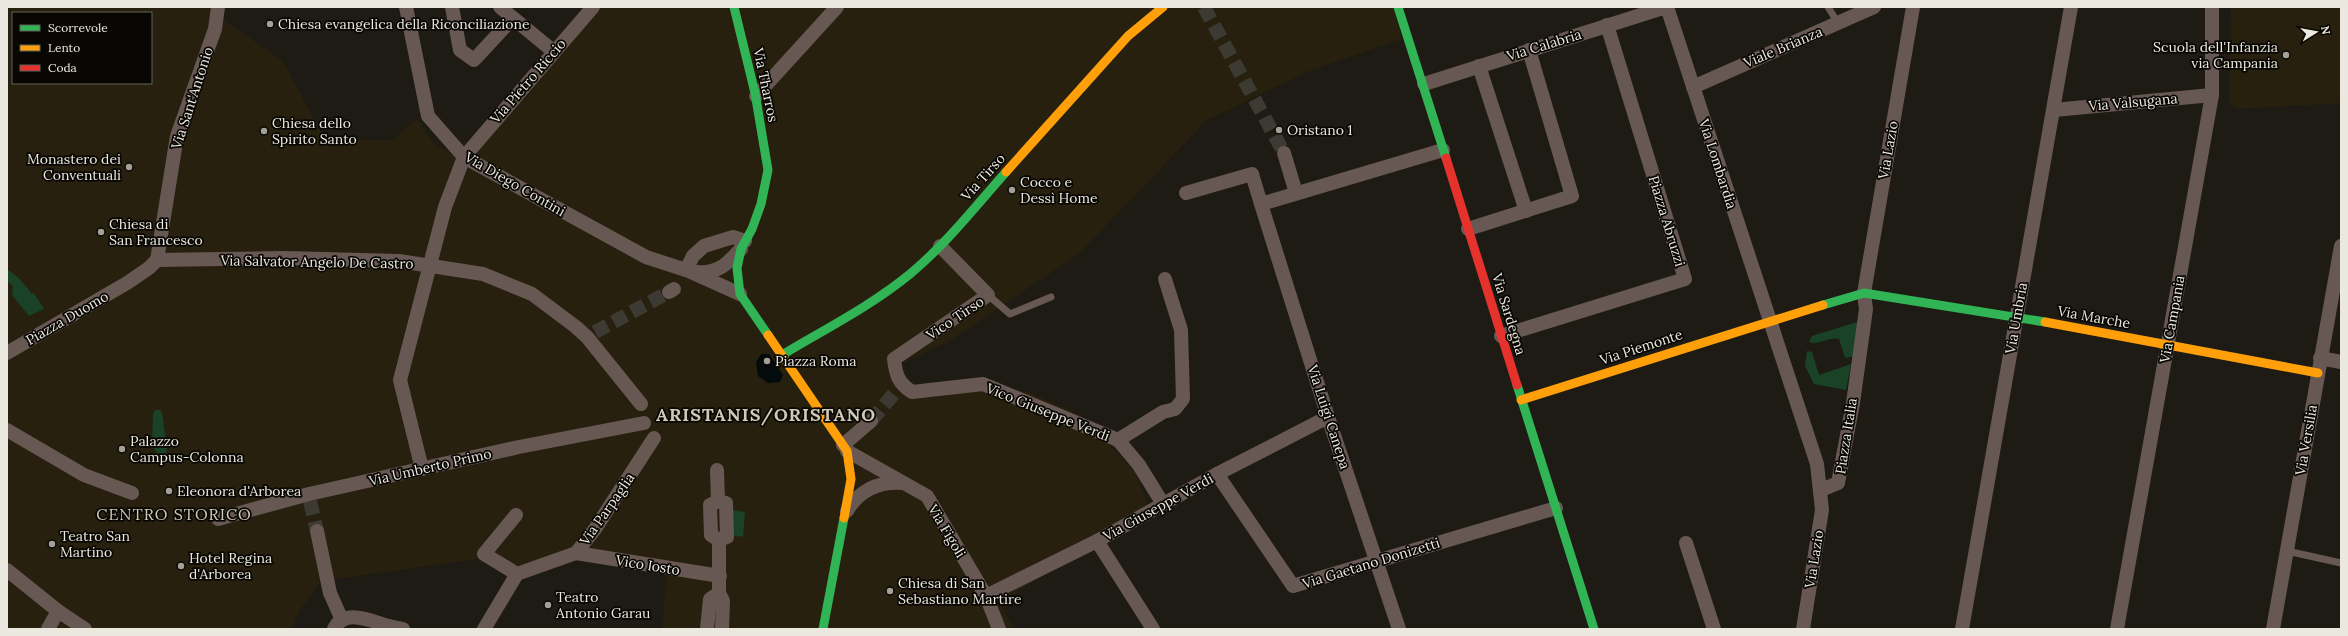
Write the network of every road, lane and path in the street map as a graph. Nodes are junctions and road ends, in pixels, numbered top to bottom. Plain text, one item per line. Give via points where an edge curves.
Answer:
1 (218, 7) edge
2 (406, 7) edge
3 (452, 7) edge
4 (500, 7) edge
5 (593, 7) edge
6 (734, 7) edge
7 (837, 7) edge
8 (1163, 7) edge
9 (1398, 7) edge
10 (1667, 7) edge
11 (1828, 7) edge
12 (1874, 7) edge
13 (1913, 7) edge
14 (2071, 7) edge
15 (2212, 7) edge
16 (513, 18) junction
17 (1838, 23) junction
18 (1607, 25) junction
19 (1529, 50) junction
20 (553, 51) junction
21 (1479, 66) junction
22 (1424, 84) junction
23 (1693, 87) junction
24 (2212, 95) junction
25 (756, 96) junction
26 (2054, 110) junction
27 (1443, 150) junction
28 (1284, 153) tunnel mouth
29 (464, 156) junction
30 (1296, 193) junction
31 (1186, 194) dead end
32 (1261, 204) junction
33 (1526, 211) junction
34 (1468, 229) junction
35 (743, 245) junction
36 (940, 246) junction
37 (2341, 249) edge
38 (157, 260) junction
39 (432, 265) junction
40 (687, 270) junction
41 (1165, 279) dead end
42 (1864, 293) junction
43 (740, 294) junction
44 (988, 296) junction
45 (1051, 298) dead end
46 (2016, 317) junction
47 (1770, 320) junction
48 (1501, 336) junction
49 (2168, 344) junction
50 (7, 353) edge
51 (782, 355) junction
52 (2320, 358) junction
53 (2341, 362) edge
54 (2318, 373) junction
55 (899, 388) joint
56 (1521, 400) junction
57 (640, 404) dead end
58 (1328, 417) junction
59 (871, 421) tunnel mouth
60 (644, 423) dead end
61 (7, 430) edge
62 (654, 438) dead end
63 (1118, 440) junction
64 (845, 448) junction
65 (422, 470) junction
66 (717, 470) dead end
67 (1217, 474) junction
68 (902, 483) junction
69 (1822, 490) junction
70 (132, 493) dead end
71 (1163, 504) junction
72 (1556, 508) junction
73 (516, 515) dead end
74 (844, 515) junction
75 (218, 519) dead end
76 (317, 531) tunnel mouth
77 (1097, 541) junction
78 (1686, 543) dead end
79 (2287, 551) junction
80 (576, 553) junction
81 (1378, 561) junction
82 (2341, 563) edge
83 (7, 570) edge
84 (517, 574) junction
85 (720, 576) junction
86 (719, 593) junction
87 (986, 596) junction
88 (58, 611) junction
89 (338, 624) edge
90 (388, 628) edge
91 (48, 629) edge
92 (85, 629) edge
93 (403, 629) edge
94 (484, 629) edge
95 (707, 629) edge
96 (722, 629) edge
97 (823, 629) edge
98 (999, 629) edge
99 (1153, 629) edge
100 (1399, 629) edge
101 (1594, 629) edge
102 (1714, 629) edge
103 (1803, 629) edge
104 (1962, 629) edge
105 (2117, 629) edge
106 (2273, 629) edge

1 - 38 street, Via Sant'Antonio via 215,29 177,136
2 - 29 street, Via Diego Contini via 428,116
3 - 16 street via 460,50 474,60
4 - 16 street
5 - 20 street, Via Pietro Riccio
6 - 25 street, Via Tharros
7 - 25 street
8 - 36 street, Via Tirso via 1128,36
9 - 22 street, Via Sardegna
10 - 18 street, Via Calabria
10 - 23 street, Via Lombardia
11 - 17 lane
12 - 17 street, Viale Brianza
13 - 42 street, Via Lazio
14 - 26 street, Via Umbria
15 - 24 street, Via Campania
16 - 20 street
17 - 23 street, Viale Brianza
18 - 19 street, Via Calabria
18 - 48 street, Piazza Abruzzi via 1685,279
19 - 21 street, Via Calabria
19 - 33 street via 1572,196
20 - 29 street, Via Pietro Riccio
21 - 22 street, Via Calabria
21 - 33 street
22 - 27 street, Via Sardegna
23 - 47 street, Via Lombardia
24 - 26 street, Via Valsugana
24 - 49 street, Via Campania
25 - 35 street, Via Tharros via 768,170 761,204
26 - 46 street, Via Umbria
27 - 30 street
27 - 34 street, Via Sardegna
28 - 30 street
29 - 39 street, Via Pietro Riccio via 445,207
29 - 40 street, Via Diego Contini via 646,257
30 - 32 street
31 - 32 street, Via Luigi Canepa via 1252,174
32 - 58 street, Via Luigi Canepa
33 - 34 street
34 - 48 street, Via Sardegna
35 - 40 street via 728,263 715,272
35 - 40 street via 733,237 704,246 693,256
35 - 43 street via 737,268
36 - 44 street, Vico Tirso
36 - 51 street, Via Tirso via 910,274
37 - 52 street, Via Versilia
38 - 39 street, Via Salvator Angelo De Castro via 285,258 399,261
38 - 50 street, Piazza Duomo via 127,283
39 - 57 street, Via Salvator Angelo De Castro via 483,274 532,294 591,335
39 - 65 street, Via Pietro Riccio via 400,380
40 - 43 street
41 - 63 street via 1181,330 1183,400 1175,409 1163,412
42 - 46 street, Via Marche
42 - 47 street
42 - 69 street, Piazza Italia via 1866,308 1853,403 1838,483
43 - 51 street
44 - 45 lane via 1010,314
44 - 55 street, Vico Tirso via 894,359
46 - 49 street, Via Marche
46 - 104 street, Via Umbria
47 - 56 street, Via Piemonte
47 - 69 street, Piazza Italia via 1817,464
48 - 56 street, Via Sardegna
49 - 54 street, Via Marche
49 - 105 street, Via Campania
51 - 64 street
52 - 53 street
52 - 54 street, Via Versilia
54 - 79 street, Via Versilia
55 - 63 street, Vico Giuseppe Verdi via 912,392 983,384
56 - 72 street, Via Sardegna
58 - 67 street, Via Giuseppe Verdi
58 - 81 street, Via Luigi Canepa
59 - 64 street
60 - 65 street, Via Umberto Primo via 519,447
61 - 70 street via 84,475
62 - 80 street, Via Parpaglia via 595,529
63 - 71 street, Vico Giuseppe Verdi via 1139,465
64 - 68 street
64 - 74 street via 851,479
65 - 75 street, Via Umberto Primo
66 - 85 street via 718,501 726,503 727,537 718,540
67 - 71 street, Via Giuseppe Verdi
67 - 81 street, Via Gaetano Donizetti via 1293,586
68 - 74 street via 893,482 868,489 854,499
68 - 87 street, Via Figoli via 927,496
69 - 103 street, Via Lazio via 1822,510
71 - 77 street, Via Giuseppe Verdi
72 - 81 street, Via Gaetano Donizetti
72 - 101 street, Via Sardegna
73 - 84 street via 484,554
74 - 97 street
76 - 89 street
77 - 87 street, Via Giuseppe Verdi
77 - 99 street
78 - 102 street
79 - 82 lane
79 - 106 street, Via Versilia
80 - 84 street, Via Parpaglia
80 - 85 street, Vico Iosto
81 - 100 street, Via Luigi Canepa
83 - 88 street
84 - 94 street
85 - 86 street
86 - 95 street via 710,600
86 - 96 street via 723,601
87 - 98 street, Via Figoli
88 - 91 street
88 - 92 street
89 - 90 street via 355,617
90 - 93 street

